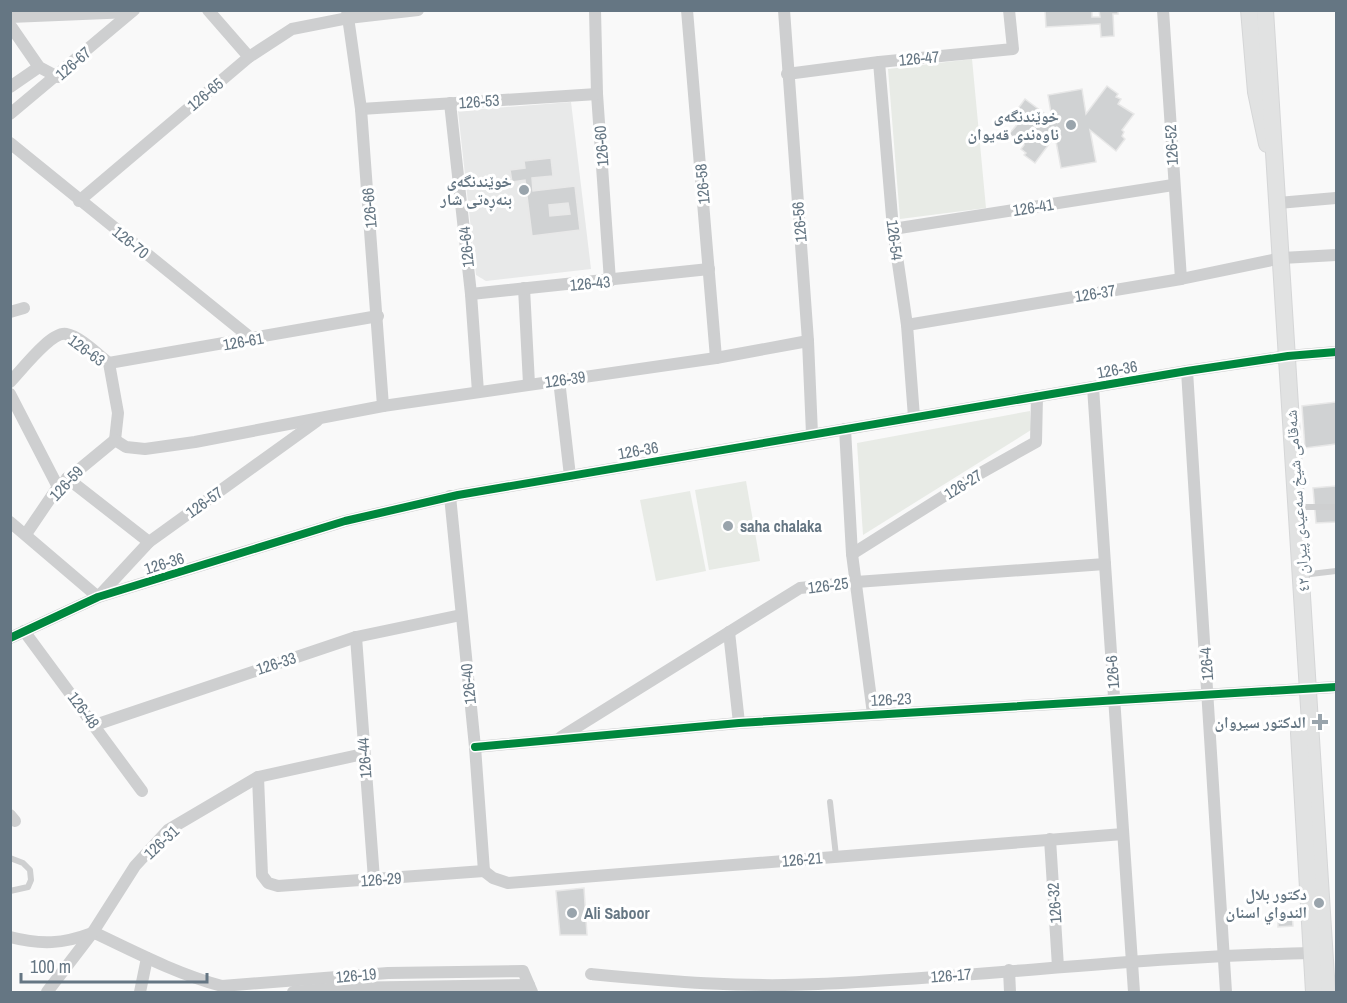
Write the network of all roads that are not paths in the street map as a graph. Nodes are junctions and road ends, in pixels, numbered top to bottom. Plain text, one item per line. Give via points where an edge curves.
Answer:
1 (208, 10) edge
2 (418, 10) edge
3 (596, 10) edge
4 (687, 10) edge
5 (784, 10) edge
6 (1009, 10) edge
7 (1163, 10) edge
8 (1249, 10) edge
9 (1259, 10) edge
10 (1265, 10) edge
11 (1275, 10) edge
12 (132, 11) edge
13 (347, 14) edge
14 (10, 17) edge
15 (10, 25) edge
16 (249, 57) junction
17 (879, 62) junction
18 (39, 67) junction
19 (787, 74) junction
20 (58, 76) junction
21 (10, 87) edge
22 (597, 94) junction
23 (450, 103) junction
24 (361, 109) junction
25 (10, 114) edge
26 (10, 143) edge
27 (1271, 144) junction
28 (1173, 185) junction
29 (1336, 198) edge
30 (79, 201) junction
31 (1278, 203) junction
32 (893, 229) junction
33 (1336, 255) edge
34 (1277, 259) junction
35 (709, 269) junction
36 (1181, 279) junction
37 (610, 281) junction
38 (524, 288) junction
39 (471, 294) junction
40 (24, 308) dead end
41 (10, 312) edge
42 (378, 316) junction
43 (907, 325) junction
44 (252, 339) junction
45 (808, 341) junction
46 (1336, 352) edge
47 (1283, 357) junction
48 (716, 358) junction
49 (109, 363) junction
50 (1187, 371) junction
51 (559, 380) junction
52 (10, 382) edge
53 (529, 384) junction
54 (1093, 387) junction
55 (477, 392) junction
56 (10, 394) edge
57 (1037, 396) junction
58 (383, 406) junction
59 (914, 417) junction
60 (321, 418) junction
61 (845, 429) junction
62 (812, 434) junction
63 (115, 440) junction
64 (570, 476) junction
65 (63, 482) junction
66 (450, 496) junction
67 (1297, 507) junction
68 (1336, 507) edge
69 (12, 525) edge
70 (26, 534) junction
71 (149, 542) junction
72 (852, 554) junction
73 (1105, 564) junction
74 (1336, 571) edge
75 (1301, 575) junction
76 (856, 582) junction
77 (98, 597) junction
78 (461, 615) junction
79 (24, 631) junction
80 (729, 632) junction
81 (356, 637) junction
82 (10, 638) edge
83 (1336, 687) edge
84 (1302, 689) junction
85 (1208, 694) junction
86 (1114, 699) junction
87 (873, 714) junction
88 (739, 723) junction
89 (95, 725) junction
90 (558, 740) junction
91 (476, 747) junction
92 (363, 754) junction
93 (258, 777) junction
94 (141, 790) dead end
95 (830, 802) dead end
96 (1123, 834) junction
97 (1050, 838) junction
98 (836, 856) junction
99 (10, 858) edge
100 (484, 871) junction
101 (374, 879) junction
102 (10, 891) edge
103 (93, 932) junction
104 (10, 937) edge
105 (1324, 952) edge
106 (1224, 955) junction
107 (147, 958) junction
108 (1132, 962) junction
109 (1058, 967) junction
110 (1009, 970) junction
111 (591, 974) dead end
112 (816, 988) edge
113 (441, 989) edge
114 (530, 989) edge
115 (714, 989) edge
116 (340, 990) edge
117 (47, 993) edge
118 (140, 993) edge
119 (293, 993) edge
120 (1010, 993) edge
121 (1134, 993) edge
122 (1226, 993) edge
123 (1314, 993) edge
124 (1327, 993) edge

1 - 16 street
2 - 13 street, 126-65
3 - 22 street, 126-60
4 - 35 street, 126-58
5 - 19 street, 126-56
6 - 17 street, 126-47 via 1013,49
7 - 28 street, 126-52
8 - 27 main road via 1256,92
9 - 27 main road, شەقامی شیخ سەعیدی پیران ٤٢
10 - 27 main road, شەقامی شیخ سەعیدی پیران ٤٢
11 - 27 main road via 1279,84
12 - 14 street
12 - 20 street, 126-67
13 - 16 street, 126-65 via 292,29
13 - 24 street, 126-66
15 - 18 street
16 - 30 street, 126-65
17 - 19 street, 126-47
17 - 32 street, 126-54
18 - 20 street
18 - 21 street
19 - 45 street, 126-56
20 - 25 street, 126-67
22 - 23 street, 126-53
22 - 37 street, 126-60
23 - 24 street, 126-53
23 - 39 street, 126-64
24 - 42 street, 126-66
26 - 30 street, 126-70
27 - 31 main road, شەقامی شیخ سەعیدی پیران ٤٢
27 - 34 main road, شەقامی شیخ سەعیدی پیران ٤٢
28 - 32 street, 126-41
28 - 36 street, 126-52
29 - 31 street
30 - 44 street, 126-70
31 - 34 main road, شەقامی شیخ سەعیدی پیران ٤٢
32 - 43 street, 126-54
33 - 34 street, 126-37
34 - 36 street, 126-37
34 - 47 main road, شەقامی شیخ سەعیدی پیران ٤٢
35 - 37 street, 126-43
35 - 48 street, 126-58
36 - 43 street, 126-37
37 - 38 street, 126-43
38 - 39 street, 126-43
38 - 53 street
39 - 55 street, 126-64
40 - 41 street
42 - 44 street, 126-61
42 - 58 street, 126-66
43 - 59 street, 126-54
44 - 49 street, 126-61
45 - 48 street, 126-39
45 - 62 street, 126-56
46 - 47 street, 126-36
47 - 50 street, 126-36
47 - 67 main road, شەقامی شیخ سەعیدی پیران ٤٢
47 - 84 main road, شەقامی شیخ سەعیدی پیران ٤٢
48 - 51 street, 126-39
49 - 52 street, 126-63 via 64,333 53,336
49 - 63 street, 126-63 via 118,413
50 - 54 street, 126-36
50 - 85 street, 126-4
51 - 53 street, 126-39
51 - 64 street
53 - 55 street, 126-39
54 - 57 street, 126-36
54 - 73 street, 126-6
55 - 58 street, 126-39
56 - 65 street
57 - 59 street, 126-36
57 - 72 street, 126-27 via 1036,442
58 - 60 street, 126-39
59 - 61 street, 126-36
60 - 63 street, 126-39 via 145,449 126,447
60 - 71 street, 126-57
61 - 62 street, 126-36
61 - 72 street
62 - 64 street, 126-36
63 - 65 street, 126-59
64 - 66 street, 126-36
65 - 70 street, 126-59
65 - 71 street
66 - 77 street, 126-36 via 345,521
66 - 78 street, 126-40
67 - 68 lane
67 - 75 main road, شەقامی شیخ سەعیدی پیران ٤٢
69 - 70 street
70 - 77 street
71 - 77 street, 126-57
72 - 76 street
73 - 76 street, 126-25
73 - 86 street, 126-6
74 - 75 lane
75 - 84 main road, شەقامی شیخ سەعیدی پیران ٤٢
76 - 80 street, 126-25 via 800,588
76 - 87 street
77 - 79 street, 126-36
78 - 81 street, 126-33
78 - 91 street, 126-40
79 - 82 street, 126-36
79 - 89 street, 126-48
80 - 88 street
80 - 90 street, 126-25
81 - 89 street, 126-33
81 - 92 street, 126-44
83 - 84 street, 126-23
84 - 85 street, 126-23
84 - 105 main road, شەقامی شیخ سەعیدی پیران ٤٢
85 - 86 street, 126-23
85 - 106 street, 126-4
86 - 87 street, 126-23
86 - 96 street, 126-6
87 - 88 street, 126-23
88 - 90 street, 126-23
89 - 94 street, 126-48
90 - 91 street, 126-23
91 - 100 street, 126-40
92 - 93 street, 126-31
92 - 101 street, 126-44
93 - 101 street, 126-29 via 262,875 268,883 278,886
93 - 103 street, 126-31 via 168,830 135,866
95 - 98 lane
96 - 97 street, 126-21
96 - 108 street, 126-6
97 - 98 street, 126-21
97 - 109 street, 126-32
98 - 100 street, 126-21 via 508,882
99 - 102 lane via 30,870 31,880 28,887
100 - 101 street, 126-29
103 - 104 street via 44,944
103 - 107 street, 126-19
103 - 117 street, 126-31
105 - 106 street, 126-17
105 - 123 main road, شەقامی شیخ سەعیدی پیران ٤٢
105 - 124 main road, شەقامی شیخ سەعیدی پیران ٤٢
106 - 108 street, 126-17
106 - 122 street, 126-4
107 - 114 street, 126-19 via 222,986 388,973 523,970
107 - 118 street
108 - 109 street, 126-17
108 - 121 street, 126-6
109 - 110 street, 126-17
110 - 112 street, 126-17
110 - 120 street
111 - 115 street, 126-17
112 - 115 street, 126-17
113 - 114 street
113 - 116 street
116 - 119 street

